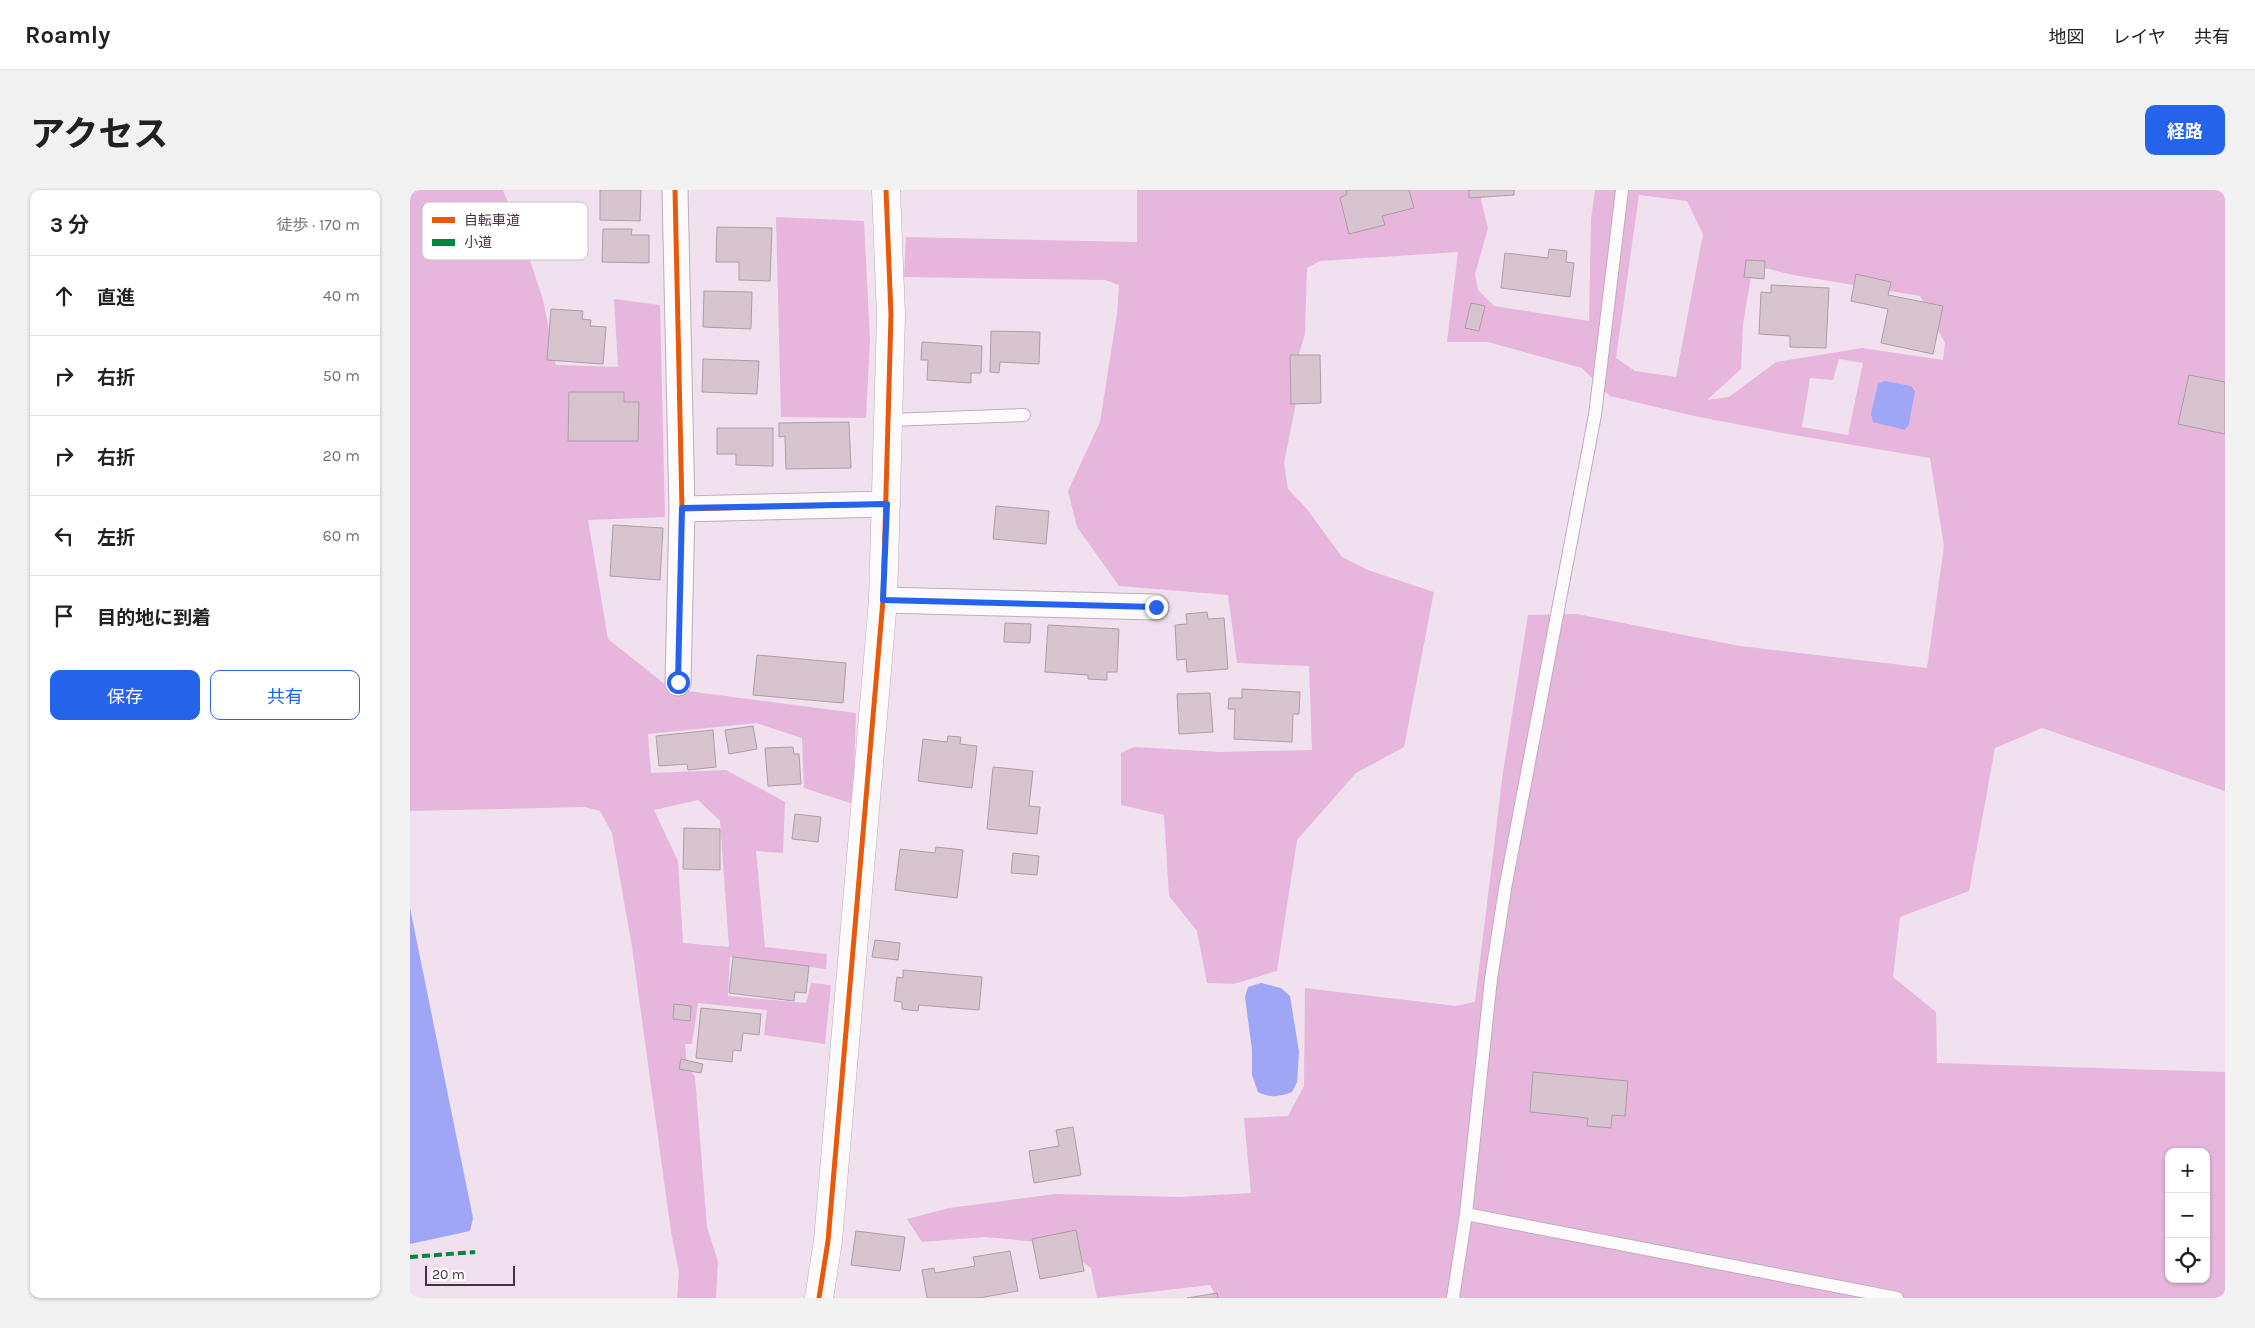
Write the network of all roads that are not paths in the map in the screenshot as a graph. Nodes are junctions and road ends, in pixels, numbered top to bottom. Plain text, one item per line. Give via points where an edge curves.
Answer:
1 (675, 190) edge
2 (886, 190) edge
3 (1622, 190) edge
4 (1024, 415) dead end
5 (889, 420) junction
6 (887, 504) junction
7 (682, 508) junction
8 (883, 600) junction
9 (1156, 607) dead end
10 (678, 682) dead end
11 (1466, 1214) junction
12 (1875, 1296) edge
13 (819, 1298) edge
14 (1453, 1298) edge
15 (1897, 1298) edge

1 - 7 street
2 - 5 street via 891,315
3 - 11 lane via 1595,415 1491,979
4 - 5 lane
5 - 6 street
6 - 7 street
6 - 8 street
7 - 10 street
8 - 9 street
8 - 13 street via 828,1241
11 - 12 lane
11 - 14 lane
12 - 15 lane

